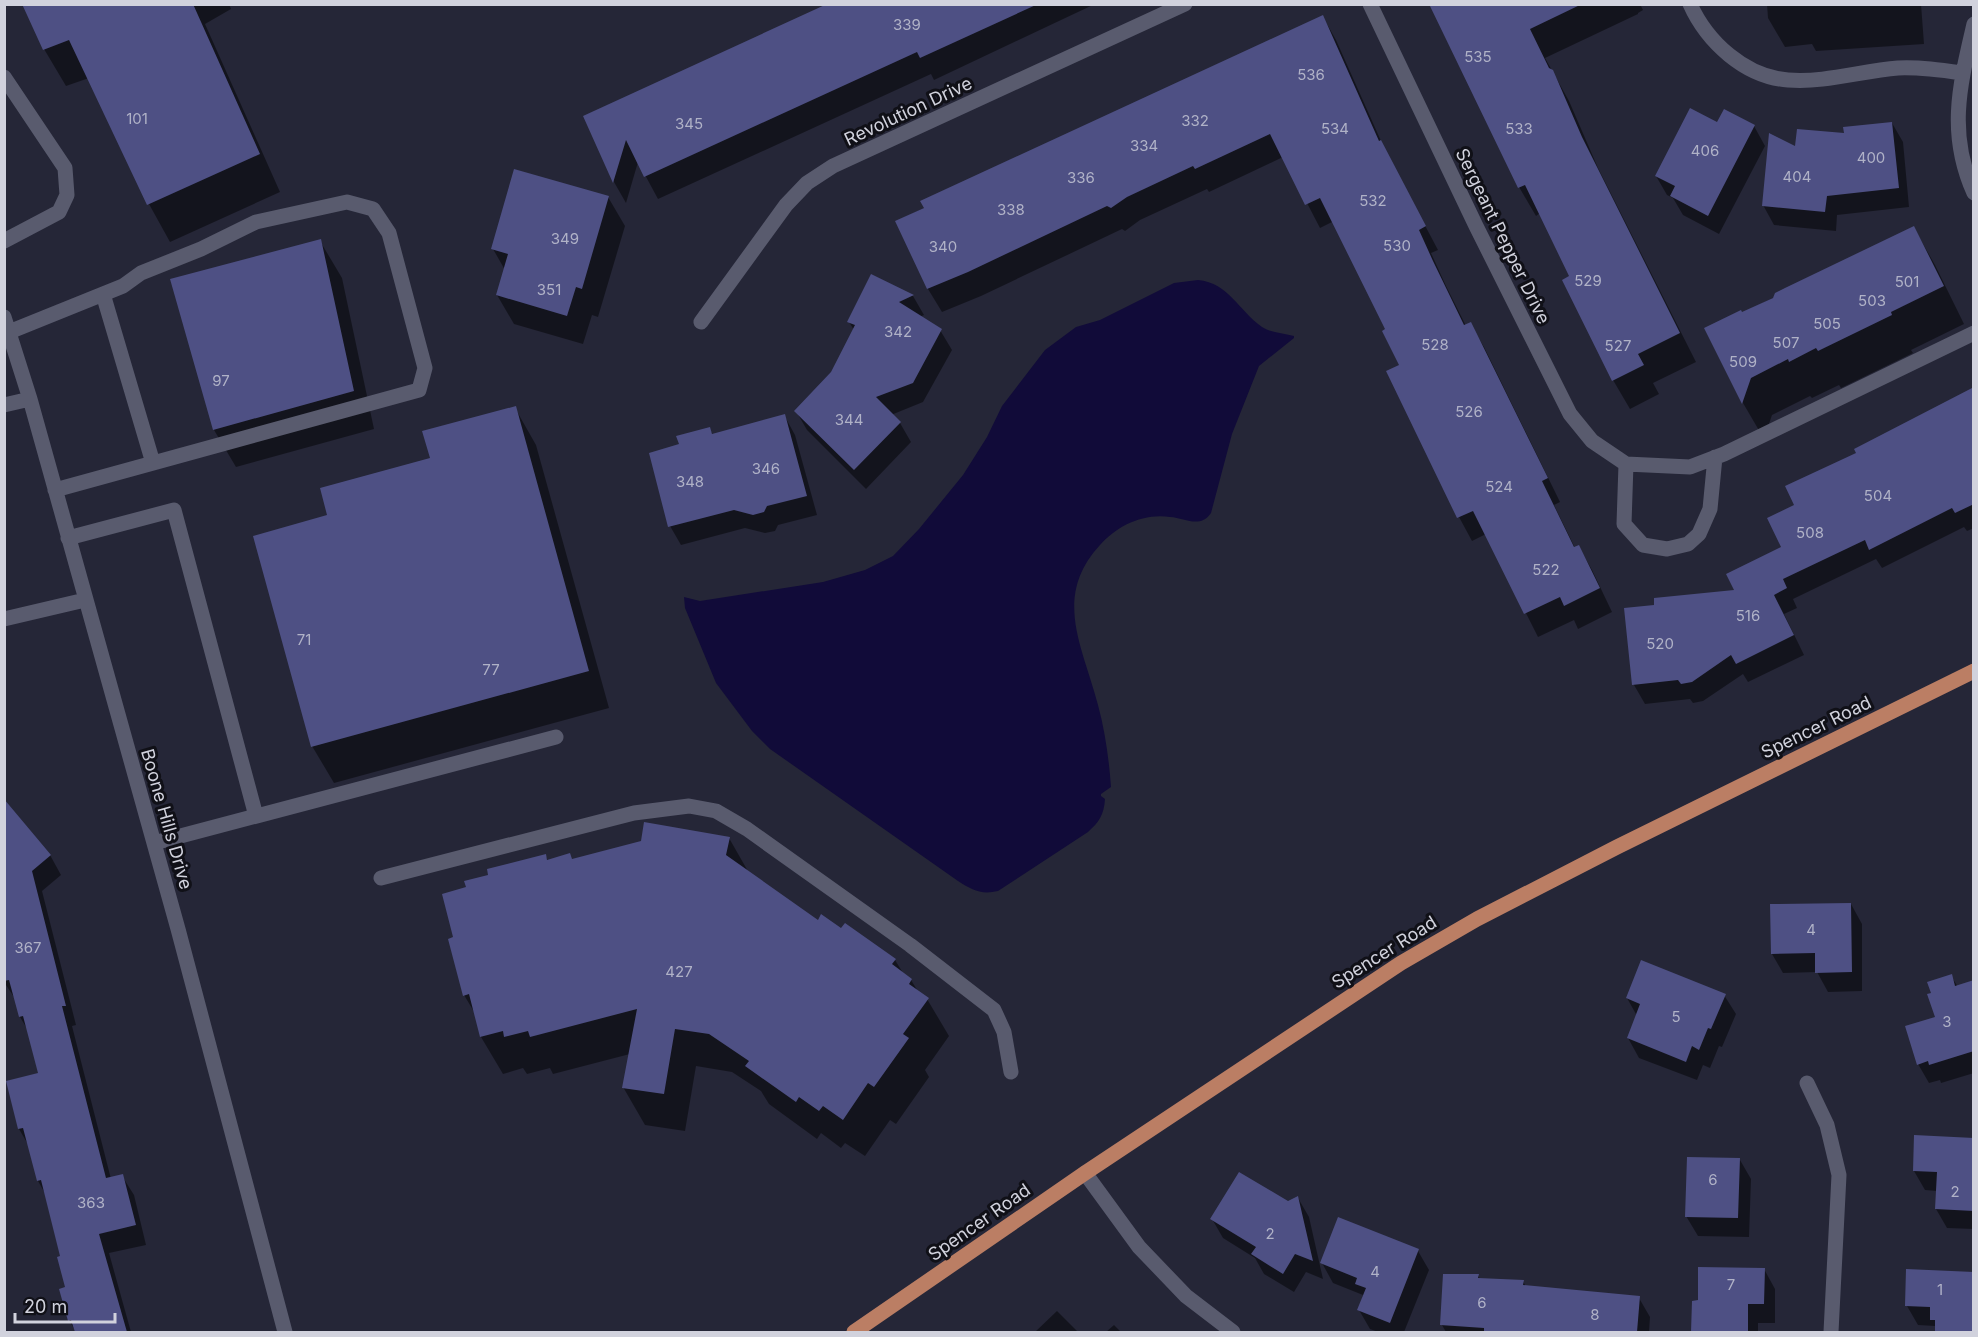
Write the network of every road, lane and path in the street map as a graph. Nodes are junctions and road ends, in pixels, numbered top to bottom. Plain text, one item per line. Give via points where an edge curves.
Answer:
1 (1185, 4) edge
2 (1370, 4) edge
3 (1690, 4) edge
4 (1974, 24) edge
5 (1962, 73) junction
6 (4, 77) edge
7 (1974, 193) edge
8 (4, 241) edge
9 (103, 294) junction
10 (701, 322) dead end
11 (7, 325) edge
12 (1974, 333) edge
13 (30, 399) junction
14 (4, 405) edge
15 (1715, 457) junction
16 (153, 463) junction
17 (1626, 464) junction
18 (55, 490) junction
19 (68, 538) junction
20 (85, 600) junction
21 (4, 619) edge
22 (1974, 671) edge
23 (556, 737) dead end
24 (255, 816) junction
25 (154, 843) junction
26 (381, 878) dead end
27 (1011, 1072) dead end
28 (1807, 1083) dead end
29 (1085, 1173) junction
30 (285, 1332) edge
31 (854, 1332) edge
32 (1233, 1332) edge
33 (1831, 1332) edge

1 - 10 street, Revolution Drive via 833,166 807,183 786,205
2 - 17 street, Sergeant Pepper Drive via 1570,414 1592,441
3 - 5 street via 1709,37 1729,56 1754,71 1786,80 1896,69
4 - 5 street
5 - 7 street via 1959,149
6 - 8 street via 65,168 67,195 59,212
9 - 11 street
9 - 16 street
9 - 16 street via 256,222 336,204 347,202 373,209 390,233 424,368 419,390
11 - 13 street, Boone Hills Drive
12 - 15 street
13 - 14 street
13 - 18 street, Boone Hills Drive
15 - 17 street via 1690,467
15 - 17 street via 1710,509 1699,534 1688,544 1667,549 1643,545 1624,524
16 - 18 street
18 - 19 street, Boone Hills Drive
19 - 20 street, Boone Hills Drive
19 - 24 street via 174,510
20 - 21 street
20 - 25 street, Boone Hills Drive
22 - 29 main road, Spencer Road via 1477,919 1345,999
23 - 24 street
24 - 25 street
25 - 30 street, Boone Hills Drive
26 - 27 street via 633,813 689,806 716,811 910,945 994,1010 1004,1032
28 - 33 street via 1827,1125 1839,1175
29 - 31 main road, Spencer Road
29 - 32 street via 1139,1247 1186,1296

